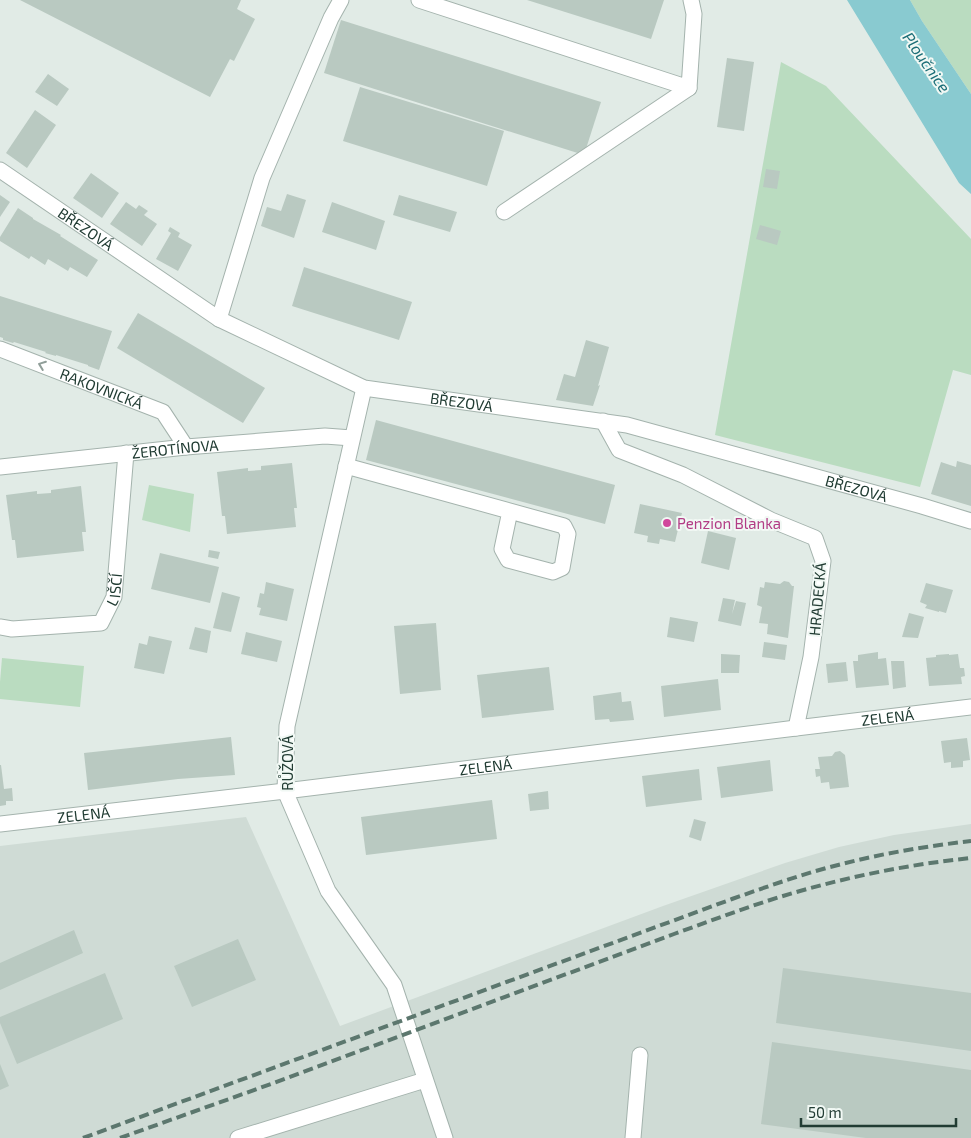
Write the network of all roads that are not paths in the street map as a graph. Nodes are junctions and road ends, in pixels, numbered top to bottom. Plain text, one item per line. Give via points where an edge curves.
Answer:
1 (340, 0) edge
2 (419, 0) edge
3 (692, 0) edge
4 (689, 88) junction
5 (0, 170) edge
6 (504, 212) dead end
7 (219, 320) junction
8 (0, 349) edge
9 (364, 388) junction
10 (603, 421) junction
11 (352, 438) junction
12 (186, 447) junction
13 (126, 453) junction
14 (346, 466) junction
15 (0, 467) edge
16 (510, 511) junction
17 (971, 521) edge
18 (0, 627) edge
19 (971, 707) edge
20 (796, 728) junction
21 (285, 791) junction
22 (0, 824) edge
23 (640, 1055) dead end
24 (425, 1080) junction
25 (238, 1138) edge
26 (445, 1138) edge
27 (633, 1138) edge

1 - 7 street via 262,178
2 - 4 street
3 - 4 street
4 - 6 street
5 - 7 street, BŘEZOVÁ
7 - 9 street, BŘEZOVÁ
12 -> 8 street, RAKOVNICKÁ via 163,412
9 - 10 street, BŘEZOVÁ
9 - 11 street, RŮŽOVÁ
10 - 17 street, BŘEZOVÁ
10 - 20 street, HRADECKÁ via 619,450 682,475 771,520 815,538 823,561 811,657
11 - 12 street, ŽEROTÍNOVA via 326,436
11 - 14 street, RŮŽOVÁ
12 - 13 street, ŽEROTÍNOVA
13 - 15 street, ŽEROTÍNOVA
13 - 18 street, LIŠČÍ via 114,597 101,623
14 - 16 street
14 - 21 street, RŮŽOVÁ via 287,726
16 - 16 street via 564,526 568,534 562,568 553,572 508,560 502,549
19 - 20 street, ZELENÁ
20 - 21 street, ZELENÁ
21 - 22 street, ZELENÁ
21 - 24 street, RŮŽOVÁ via 328,891 394,985
23 - 27 street
24 - 25 street
24 - 26 street, RŮŽOVÁ

